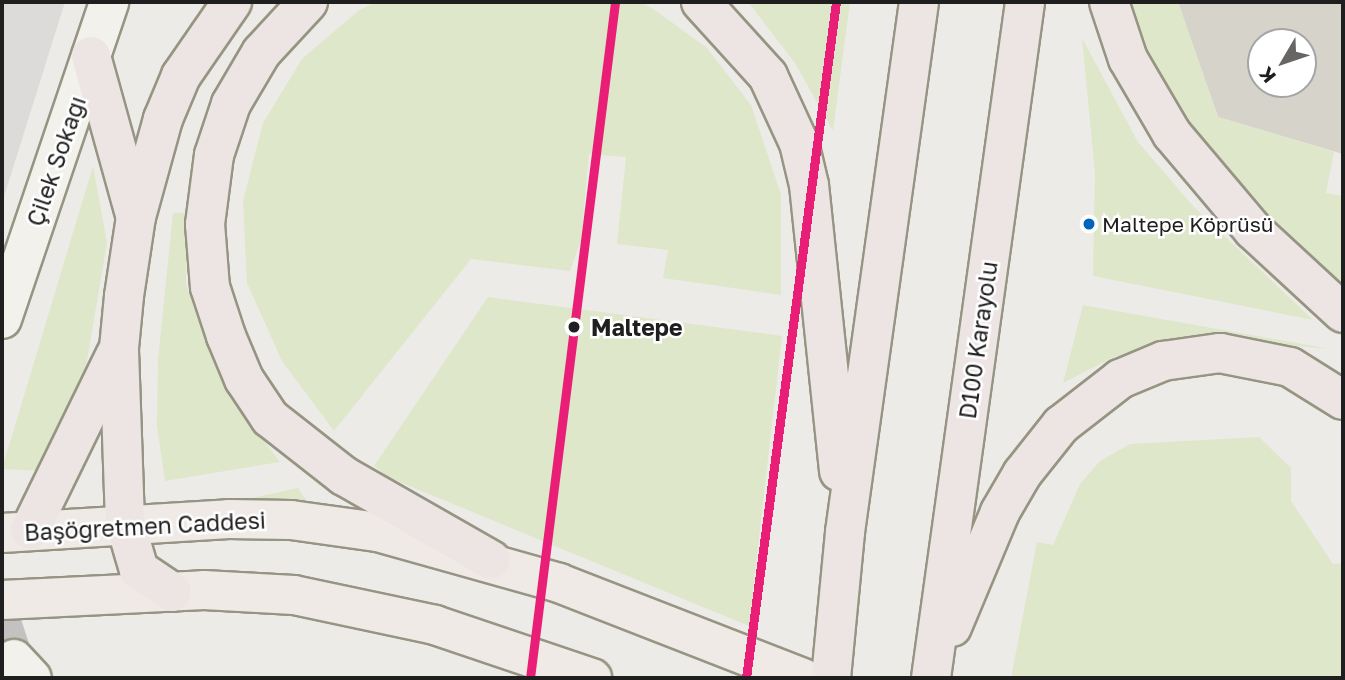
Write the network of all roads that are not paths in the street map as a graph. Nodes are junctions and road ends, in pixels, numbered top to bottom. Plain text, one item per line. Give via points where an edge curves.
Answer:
1 (109, 2) edge
2 (232, 2) edge
3 (308, 2) edge
4 (701, 2) edge
5 (919, 2) edge
6 (1025, 2) edge
7 (1110, 2) edge
8 (91, 57) junction
9 (136, 217) junction
10 (1343, 313) edge
11 (2, 320) edge
12 (119, 348) junction
13 (1343, 400) edge
14 (125, 522) junction
15 (16, 531) edge
16 (845, 532) junction
17 (491, 560) junction
18 (172, 592) junction
19 (2, 600) edge
20 (592, 678) edge
21 (803, 678) edge
22 (831, 678) edge
23 (931, 678) edge

1 - 8 main road, Çilek Sokağı
2 - 9 highway via 181,76 148,164
3 - 17 highway via 261,53 230,104 214,155 205,224 210,287 222,324 244,379 270,418 344,476
4 - 16 highway via 768,76 799,144 809,185
5 - 16 highway
6 - 23 highway, D100 Karayolu
7 - 10 highway via 1128,59 1172,134 1253,230
8 - 9 highway
8 - 11 main road, Çilek Sokağı
9 - 12 highway
12 - 14 highway
12 - 15 highway
13 - 23 highway via 1290,367 1220,353 1163,361 1120,379 1061,425 1022,474 1000,512
14 - 15 main road, Başöğretmen Caddesi
14 - 17 main road, Başöğretmen Caddesi via 229,519 335,524
14 - 18 highway via 139,570
16 - 22 highway
17 - 21 main road, Başöğretmen Caddesi via 652,617
18 - 19 main road
18 - 20 main road via 247,590 344,603 435,625

